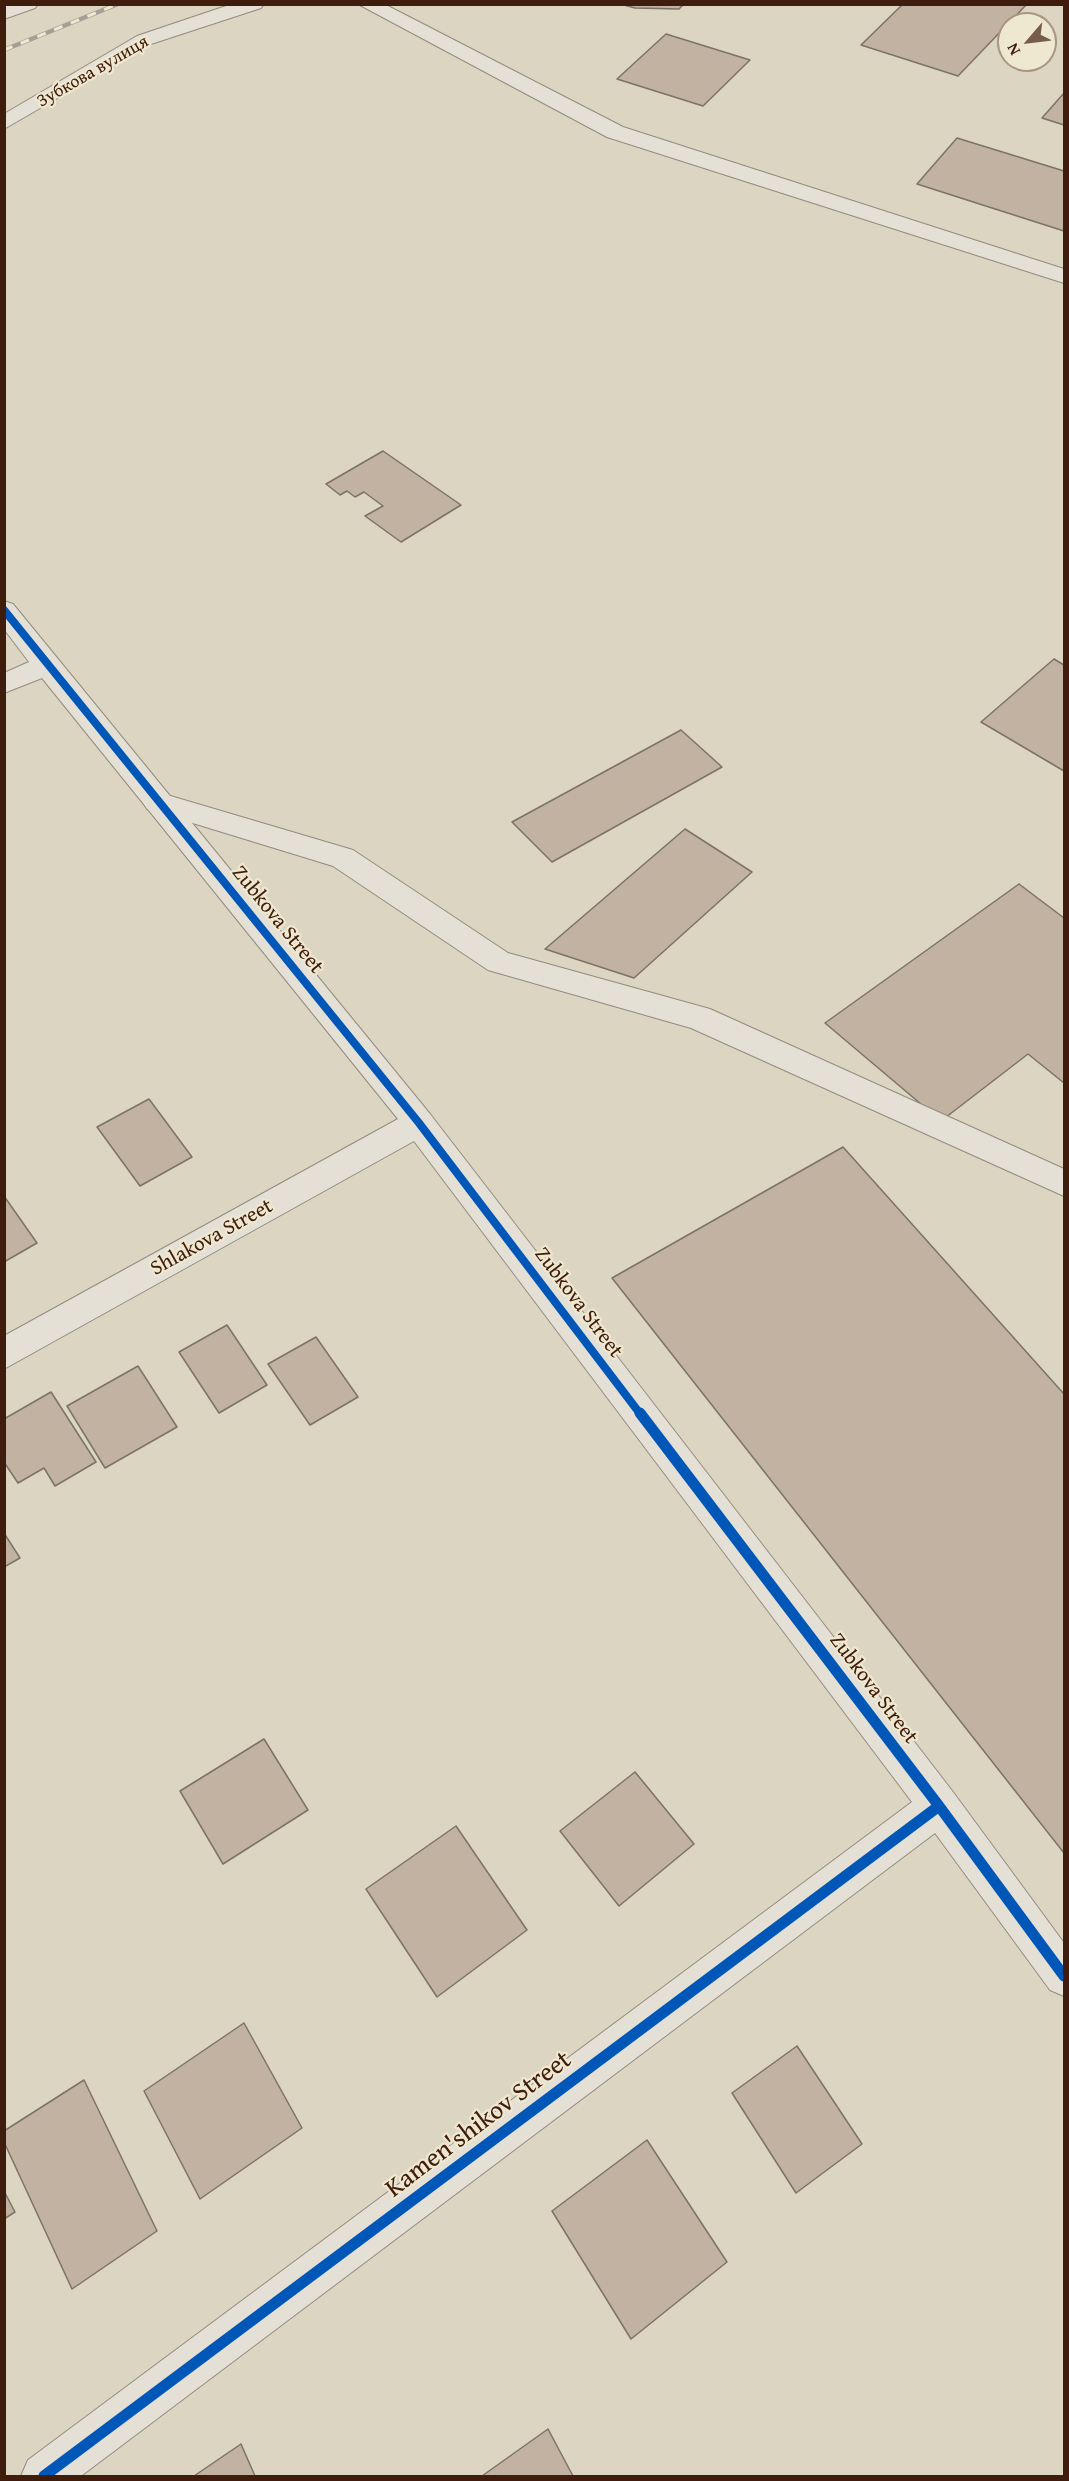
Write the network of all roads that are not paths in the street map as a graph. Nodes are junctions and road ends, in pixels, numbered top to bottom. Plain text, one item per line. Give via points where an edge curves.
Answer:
1 (28, 4) edge
2 (254, 4) edge
3 (368, 4) edge
4 (4, 13) edge
5 (4, 123) edge
6 (1065, 276) edge
7 (4, 610) edge
8 (46, 665) junction
9 (4, 684) edge
10 (157, 802) junction
11 (419, 1123) junction
12 (1065, 1183) edge
13 (4, 1354) edge
14 (939, 1806) junction
15 (1065, 1976) edge
16 (44, 2476) edge

1 - 4 street
2 - 5 street, Зубкова вулиця via 144,40
3 - 6 street via 615,132
7 - 8 street, Zubkova Street
8 - 9 street
8 - 10 street, Zubkova Street
10 - 11 street, Zubkova Street
10 - 12 street via 343,858 499,962 699,1018
11 - 13 street, Shlakova Street
11 - 14 street, Zubkova Street
14 - 15 street, Zubkova Street
14 - 16 street, Kamen'shikov Street

